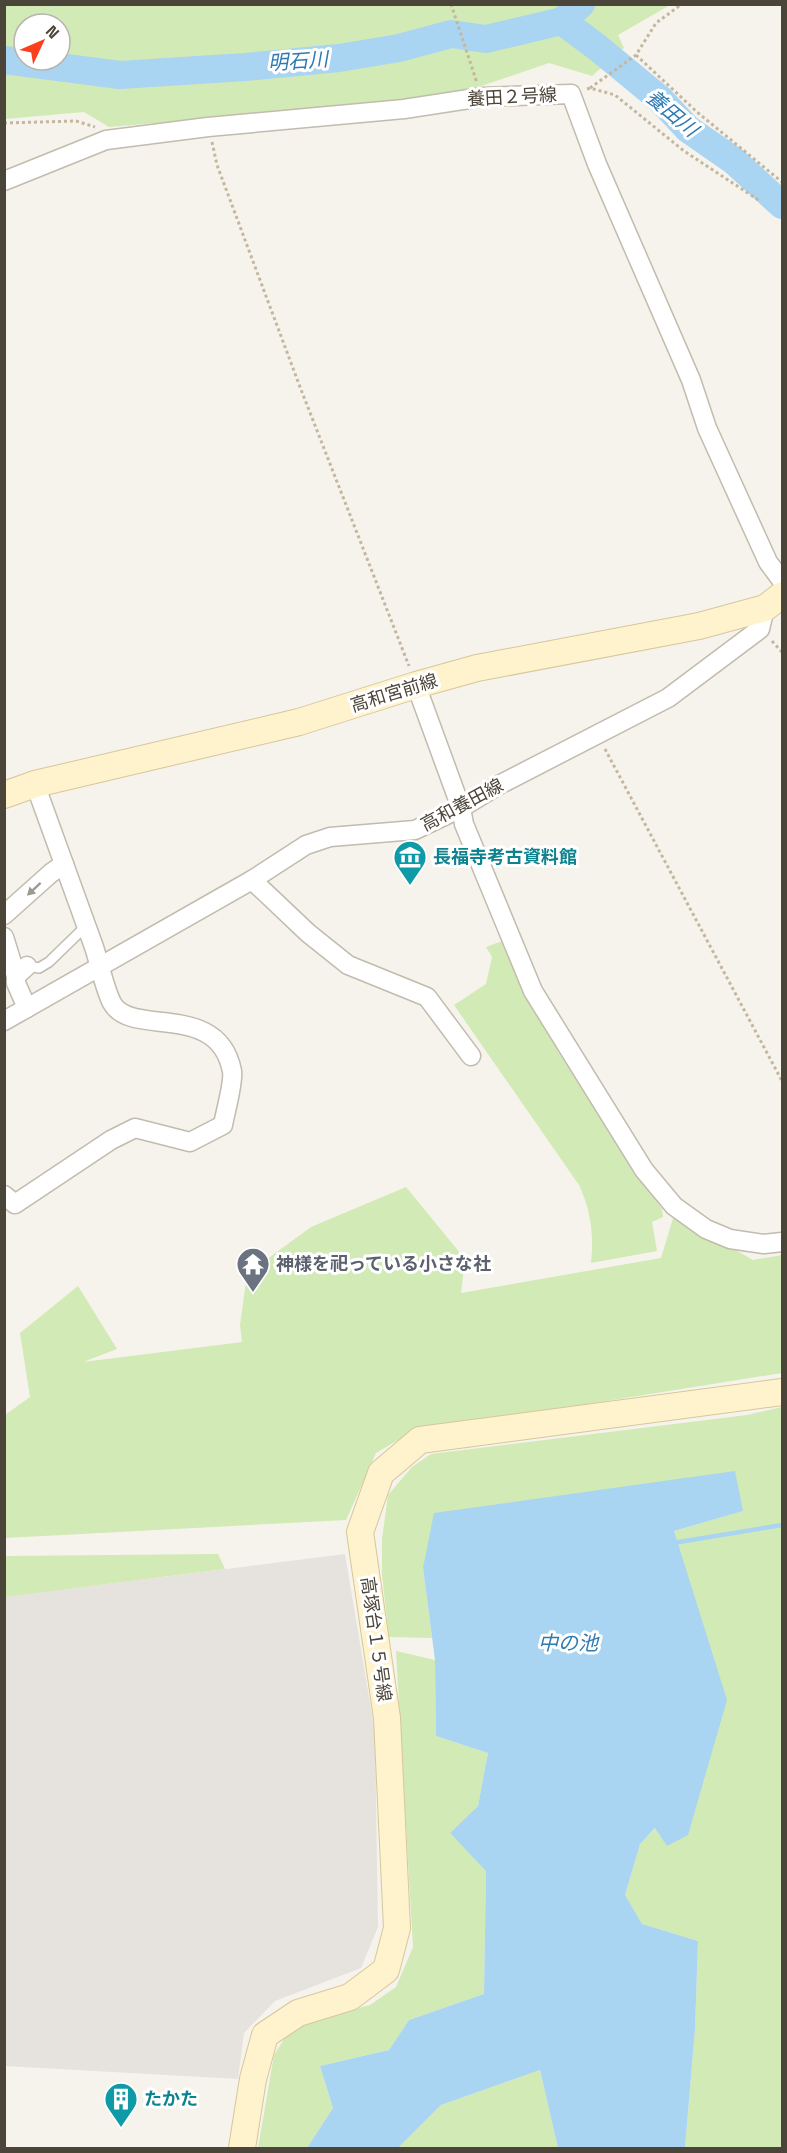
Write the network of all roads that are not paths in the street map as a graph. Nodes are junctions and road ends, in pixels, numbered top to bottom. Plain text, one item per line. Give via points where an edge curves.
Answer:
1 (4, 181) edge
2 (783, 581) edge
3 (774, 602) edge
4 (416, 685) junction
5 (35, 784) junction
6 (4, 795) edge
7 (461, 808) junction
8 (64, 864) junction
9 (252, 879) junction
10 (4, 915) edge
11 (86, 926) junction
12 (4, 937) edge
13 (100, 966) junction
14 (22, 971) junction
15 (27, 1008) junction
16 (4, 1021) edge
17 (471, 1056) dead end
18 (4, 1194) edge
19 (783, 1242) edge
20 (783, 1392) edge
21 (242, 2148) edge

1 - 2 street, 養田２号線 via 106,140 404,109 482,97 571,94 597,164 691,380 707,428 768,562
3 - 4 street, 高和宮前線 via 699,626 477,669
3 - 7 street, 高和養田線 via 760,629 668,698
4 - 5 street, 高和宮前線 via 298,722
4 - 7 street
5 - 6 street, 高和宮前線
5 - 8 street
7 - 9 street, 高和養田線 via 415,830 330,837 306,845
7 - 19 street via 464,824 533,990 644,1170 674,1206 706,1229 730,1239 764,1244
8 -> 10 street
8 - 11 street
9 - 13 street, 高和養田線
9 - 17 street via 348,966 427,997
11 - 13 street
11 - 14 lane via 49,962
12 - 14 street
13 - 15 street, 高和養田線
13 - 18 street via 112,1004 123,1016 187,1026 210,1035 223,1047 233,1073 223,1125 190,1142 135,1128 15,1204
14 - 15 street via 16,983
15 - 16 street, 高和養田線
20 - 21 street, 高塚台１５号線 via 420,1440 381,1473 360,1532 387,1718 397,1928 386,1970 350,1997 298,2013 265,2035

